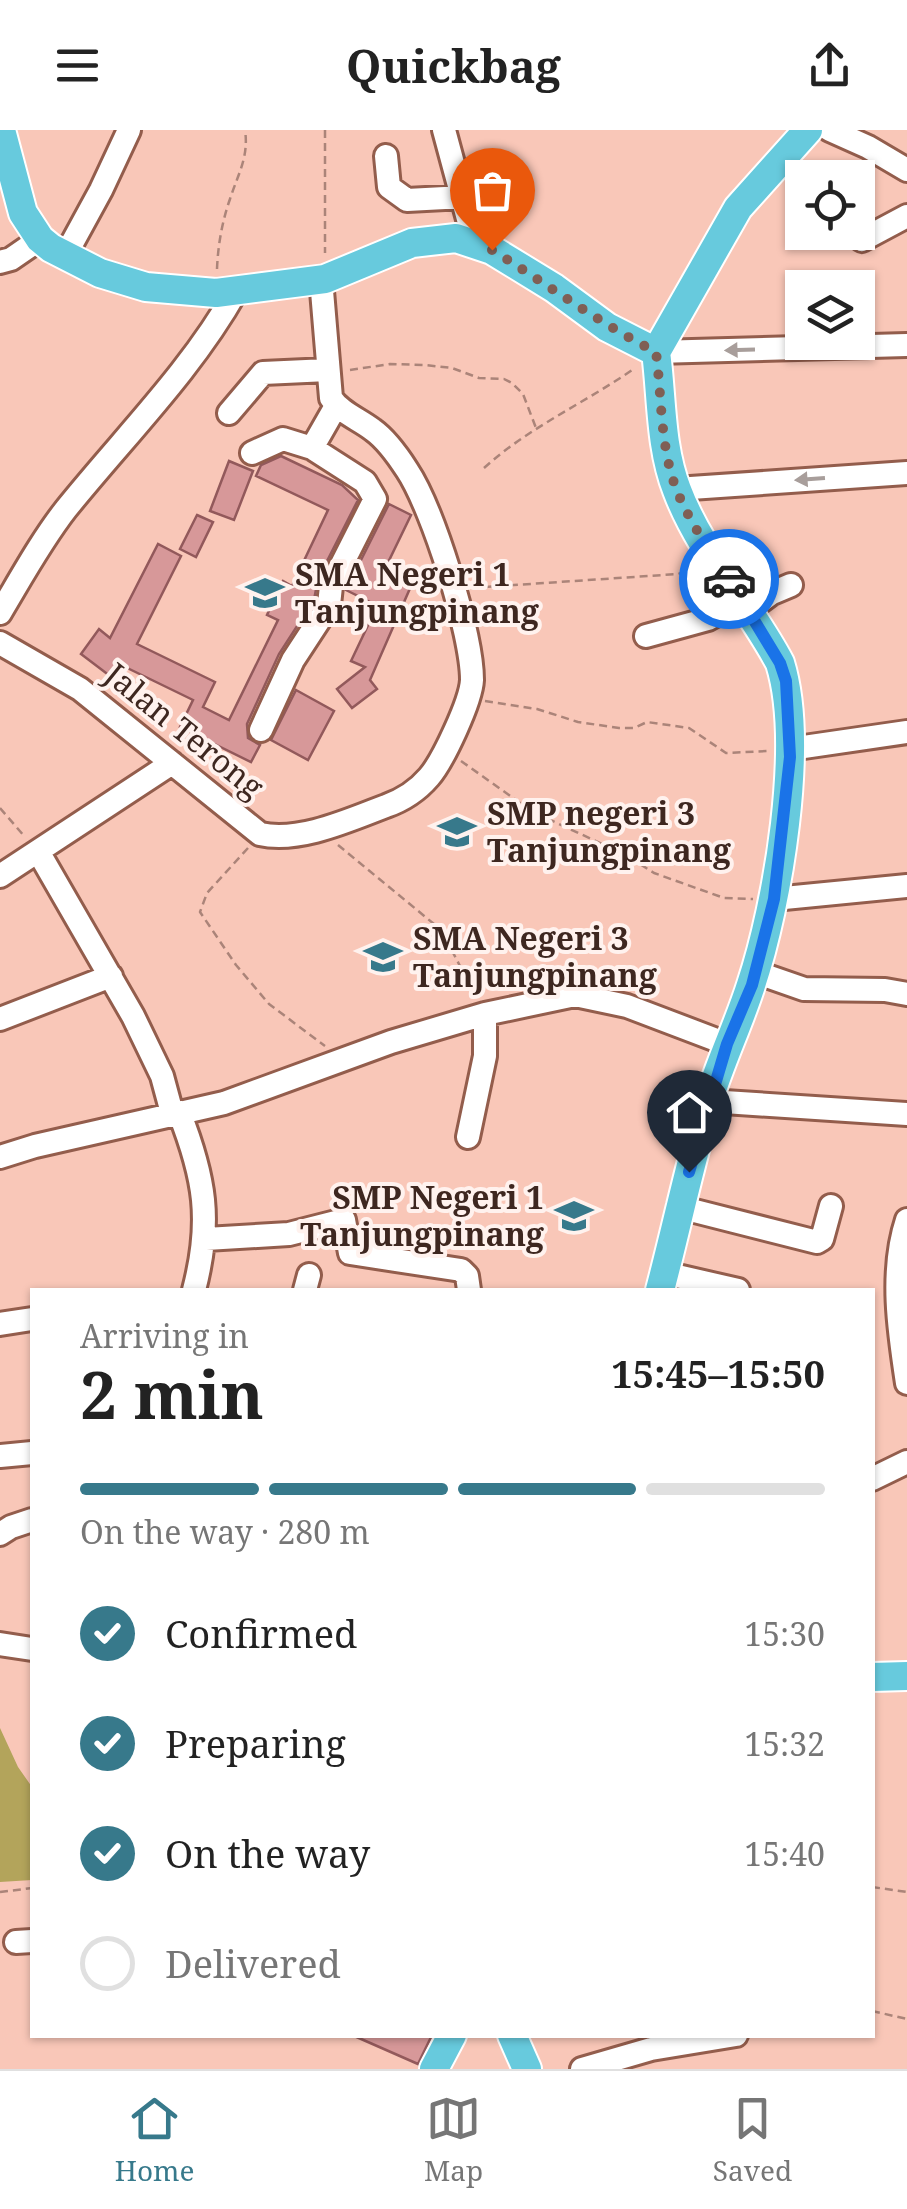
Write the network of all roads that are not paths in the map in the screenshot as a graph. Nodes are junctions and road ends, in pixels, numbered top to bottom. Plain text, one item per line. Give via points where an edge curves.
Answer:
1 (1, 130) edge
2 (129, 130) edge
3 (808, 130) edge
4 (830, 130) edge
5 (448, 133) edge
6 (386, 156) dead end
7 (907, 170) edge
8 (464, 197) junction
9 (907, 216) edge
10 (875, 233) edge
11 (40, 240) junction
12 (476, 244) junction
13 (65, 256) junction
14 (0, 262) edge
15 (323, 279) junction
16 (226, 292) junction
17 (907, 344) edge
18 (656, 352) junction
19 (328, 370) junction
20 (336, 406) junction
21 (229, 413) dead end
22 (312, 448) junction
23 (252, 453) dead end
24 (907, 473) edge
25 (676, 489) junction
26 (791, 585) dead end
27 (746, 605) junction
28 (0, 613) edge
29 (646, 636) dead end
30 (0, 643) edge
31 (261, 730) dead end
32 (907, 732) edge
33 (790, 749) junction
34 (172, 763) junction
35 (39, 852) junction
36 (0, 876) edge
37 (907, 886) edge
38 (774, 899) junction
39 (754, 972) junction
40 (111, 976) junction
41 (907, 994) edge
42 (484, 1014) junction
43 (0, 1019) edge
44 (727, 1044) junction
45 (708, 1101) junction
46 (176, 1112) junction
47 (907, 1114) edge
48 (468, 1137) dead end
49 (0, 1157) edge
50 (831, 1206) dead end
51 (679, 1208) junction
52 (907, 1220) edge
53 (206, 1239) junction
54 (662, 1282) edge
55 (194, 1288) edge
56 (468, 1288) edge
57 (719, 1288) edge
58 (30, 1319) edge
59 (0, 1324) edge
60 (907, 1383) edge
61 (30, 1452) edge
62 (0, 1456) edge
63 (907, 1462) edge
64 (875, 1478) edge
65 (30, 1521) edge
66 (0, 1534) edge
67 (0, 1644) edge
68 (30, 1649) edge
69 (907, 1676) edge
70 (875, 1677) edge
71 (450, 2038) edge
72 (513, 2038) edge
73 (718, 2038) edge
74 (434, 2069) edge
75 (527, 2069) edge
76 (582, 2069) edge

1 - 11 main road via 22,213
2 - 13 street
3 - 18 main road via 738,208
4 - 7 street
5 - 8 street
6 - 8 street via 388,187 399,197
8 - 12 street
9 - 10 street
11 - 13 main road
11 - 14 street
12 - 15 main road via 456,238 412,243
12 - 18 main road
13 - 16 main road via 146,287
15 - 16 main road
15 - 19 street
16 - 28 street via 218,324 55,525
17 -> 18 street
18 - 25 main road
19 - 20 street
19 - 21 street via 263,373
20 - 22 street
20 - 34 street, Jalan Terong via 376,432 410,475 455,592 470,665 469,696 445,749 432,775 403,800 318,829 270,836
22 - 23 street via 282,440
22 - 31 street via 366,482 375,499 331,586 323,618 293,660
24 -> 25 street
25 - 27 main road
26 - 27 street
27 - 29 street
27 - 33 main road via 786,681
30 - 34 street, Jalan Terong via 80,689
32 - 33 street
33 - 38 main road
34 - 35 street
35 - 36 street
35 - 40 street
37 - 38 street
38 - 39 main road
39 - 41 street via 804,989
39 - 44 main road
40 - 43 street
40 - 46 street
42 - 44 street via 595,996
42 - 46 street via 224,1103
42 - 48 street via 485,1056
44 - 45 main road
45 - 47 street
45 - 51 main road
46 - 49 street
46 - 53 street via 195,1154
50 - 51 street via 817,1242
51 - 54 main road
52 - 60 street via 898,1305
53 - 55 street
53 - 56 street via 289,1234 344,1220 350,1253 460,1270
54 - 57 street
58 - 59 street
61 - 62 street
63 - 64 street
65 - 66 street
67 - 68 street
69 - 70 main road
71 - 74 main road
72 - 75 main road
73 - 76 street

